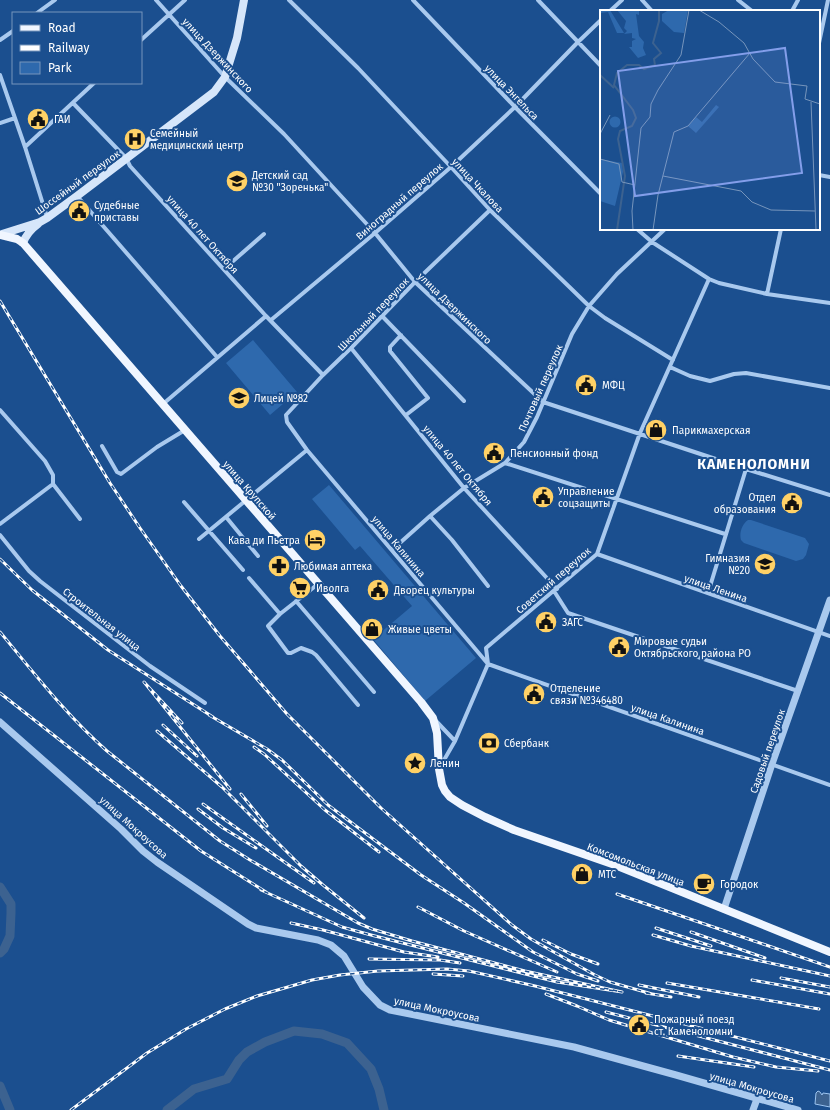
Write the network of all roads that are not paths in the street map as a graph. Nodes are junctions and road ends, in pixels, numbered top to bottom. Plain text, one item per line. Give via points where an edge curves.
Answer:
1 (55, 0) edge
2 (156, 0) edge
3 (185, 0) edge
4 (244, 0) edge
5 (289, 0) edge
6 (413, 0) edge
7 (538, 0) edge
8 (622, 0) edge
9 (642, 0) edge
10 (738, 0) edge
11 (798, 0) edge
12 (828, 0) edge
13 (611, 10) edge
14 (651, 10) edge
15 (751, 10) edge
16 (793, 10) edge
17 (38, 12) edge
18 (169, 14) junction
19 (600, 21) edge
20 (12, 32) edge
21 (820, 37) edge
22 (142, 39) edge
23 (0, 40) edge
24 (578, 42) junction
25 (600, 65) edge
26 (0, 75) edge
27 (224, 77) junction
28 (93, 84) edge
29 (73, 103) junction
30 (515, 107) junction
31 (15, 118) junction
32 (0, 123) edge
33 (25, 147) junction
34 (126, 158) junction
35 (451, 167) junction
36 (820, 175) edge
37 (830, 177) edge
38 (600, 193) edge
39 (77, 196) junction
40 (490, 210) junction
41 (44, 220) junction
42 (638, 230) edge
43 (664, 230) edge
44 (781, 230) edge
45 (374, 233) junction
46 (264, 234) dead end
47 (1, 235) edge
48 (652, 242) junction
49 (23, 243) junction
50 (224, 269) junction
51 (708, 279) junction
52 (415, 282) junction
53 (767, 294) junction
54 (830, 303) edge
55 (589, 306) junction
56 (266, 316) junction
57 (382, 316) junction
58 (271, 320) junction
59 (401, 335) junction
60 (351, 348) junction
61 (217, 357) junction
62 (673, 360) junction
63 (670, 367) junction
64 (323, 375) junction
65 (830, 388) edge
66 (464, 400) dead end
67 (543, 402) junction
68 (162, 404) junction
69 (0, 410) edge
70 (286, 415) joint
71 (406, 415) junction
72 (184, 430) junction
73 (640, 433) junction
74 (102, 446) dead end
75 (307, 450) junction
76 (505, 463) junction
77 (746, 469) junction
78 (54, 484) junction
79 (464, 488) junction
80 (830, 495) edge
81 (617, 499) junction
82 (246, 501) junction
83 (184, 502) dead end
84 (430, 516) junction
85 (226, 517) junction
86 (80, 519) dead end
87 (0, 524) edge
88 (209, 530) junction
89 (725, 534) junction
90 (0, 535) edge
91 (199, 539) dead end
92 (392, 550) junction
93 (597, 554) junction
94 (258, 556) dead end
95 (243, 570) dead end
96 (249, 578) dead end
97 (318, 584) junction
98 (488, 586) dead end
99 (556, 590) junction
100 (708, 593) junction
101 (830, 600) edge
102 (296, 601) junction
103 (280, 614) junction
104 (819, 632) junction
105 (830, 636) edge
106 (488, 664) junction
107 (798, 691) junction
108 (374, 692) dead end
109 (206, 703) dead end
110 (358, 705) dead end
111 (433, 718) junction
112 (0, 722) edge
113 (455, 741) junction
114 (772, 764) junction
115 (439, 769) junction
116 (442, 785) joint
117 (830, 785) edge
118 (724, 909) junction
119 (830, 952) edge
120 (757, 1099) junction
121 (753, 1110) edge
122 (798, 1110) edge

1 - 17 street
2 - 18 street, улица Дзержинского
3 - 18 street
4 - 27 main road, Шоссейный переулок via 237,38
5 - 35 street, улица Чкалова via 358,68
6 - 30 street, улица Энгельса
7 - 24 street
8 - 13 street
9 - 14 street
10 - 15 street
11 - 16 street
12 - 21 street
18 - 22 street
18 - 27 street, улица Дзержинского
19 - 24 street, Виноградный переулок
20 - 23 street
24 - 25 street
24 - 30 street, Виноградный переулок
26 - 31 street
27 - 34 main road, Шоссейный переулок via 214,92
27 - 45 street, улица Дзержинского via 284,134
28 - 29 street
29 - 33 street
29 - 34 street, улица 40 лет Октября
30 - 35 street, Виноградный переулок
30 - 38 street, улица Энгельса
31 - 32 street
31 - 33 street
33 - 41 street
34 - 39 main road, Шоссейный переулок
34 - 50 street, улица 40 лет Октября via 130,166
35 - 40 street, улица Чкалова
35 - 45 street, Виноградный переулок
36 - 37 street
39 - 41 main road, Шоссейный переулок
39 - 61 street
40 - 52 street, Школьный переулок
40 - 55 street, улица Чкалова
41 - 47 main road, Шоссейный переулок
41 - 49 main road via 32,228
42 - 48 street
43 - 48 street, Почтовый переулок
44 - 53 street
45 - 52 street, улица Дзержинского
45 - 58 street, Виноградный переулок
46 - 50 street
47 - 49 main road, улица Крупской
48 - 51 street
48 - 55 street, Почтовый переулок via 617,274
49 - 68 main road, улица Крупской
50 - 56 street, улица 40 лет Октября
51 - 53 street via 719,284
51 - 62 street, Советский переулок
52 - 57 street, Школьный переулок
52 - 67 street, улица Дзержинского
53 - 54 street
55 - 62 street, улица Чкалова
55 - 67 street, Почтовый переулок via 572,334
56 - 58 street, улица 40 лет Октября
56 - 61 street
57 - 59 street
57 - 60 street, Школьный переулок
58 - 64 street, улица 40 лет Октября
59 - 66 street
59 - 71 street via 390,347 390,352 428,398
60 - 64 street, Школьный переулок
60 - 71 street, улица 40 лет Октября
61 - 68 street
62 - 63 street, Советский переулок
63 - 65 street via 710,381 746,373
63 - 73 street, Советский переулок
64 - 70 street, Школьный переулок
67 - 73 street, улица Дзержинского
67 - 76 street, Почтовый переулок via 524,442
68 - 72 main road, улица Крупской
69 - 78 street via 45,461 53,475
70 - 75 street, улица Калинина via 287,422
71 - 79 street, улица 40 лет Октября
72 - 74 street via 156,447 121,474 117,472
72 - 82 main road, улица Крупской
73 - 77 street, улица Дзержинского
73 - 81 street, Советский переулок
75 - 82 street
75 - 92 street, улица Калинина
76 - 79 street, Почтовый переулок
76 - 81 street
77 - 80 street, улица Дзержинского
77 - 89 street
78 - 86 street
78 - 87 street
79 - 84 street, Почтовый переулок
79 - 99 street, улица 40 лет Октября
81 - 89 street
81 - 93 street, Советский переулок
82 - 85 street
82 - 97 main road, улица Крупской
83 - 88 street
84 - 92 street, Почтовый переулок
84 - 98 street
85 - 88 street
85 - 94 street
88 - 91 street
88 - 95 street
89 - 100 street
90 - 109 street, Строительная улица via 40,581 150,666
92 - 106 street, улица Калинина
93 - 99 street, Советский переулок
93 - 100 street, улица Ленина
96 - 103 street
97 - 102 street
97 - 111 main road, улица Крупской
99 - 106 street, Советский переулок via 486,648
99 - 107 street, улица 40 лет Октября via 568,613
100 - 104 street, улица Ленина
101 - 104 street, Садовый переулок
102 - 103 street
102 - 108 street
103 - 110 street via 268,626 288,652 291,654 301,648 312,652
104 - 105 street, улица Ленина
104 - 107 street, Садовый переулок
106 - 113 street, Советский переулок
106 - 114 street, улица Калинина
107 - 114 street, Садовый переулок
111 - 113 street
111 - 115 main road, улица Крупской via 437,733
112 - 120 street, улица Мокроусова via 157,862 256,928 331,944 344,956 363,987 380,1005 390,1010 574,1047
113 - 115 street, Советский переулок
114 - 117 street, улица Калинина
114 - 118 street, Садовый переулок
115 - 116 main road, улица Крупской
116 - 118 main road, Комсомольская улица via 450,797 514,830 614,865
118 - 119 main road, Комсомольская улица
120 - 121 street
120 - 122 street, улица Мокроусова

